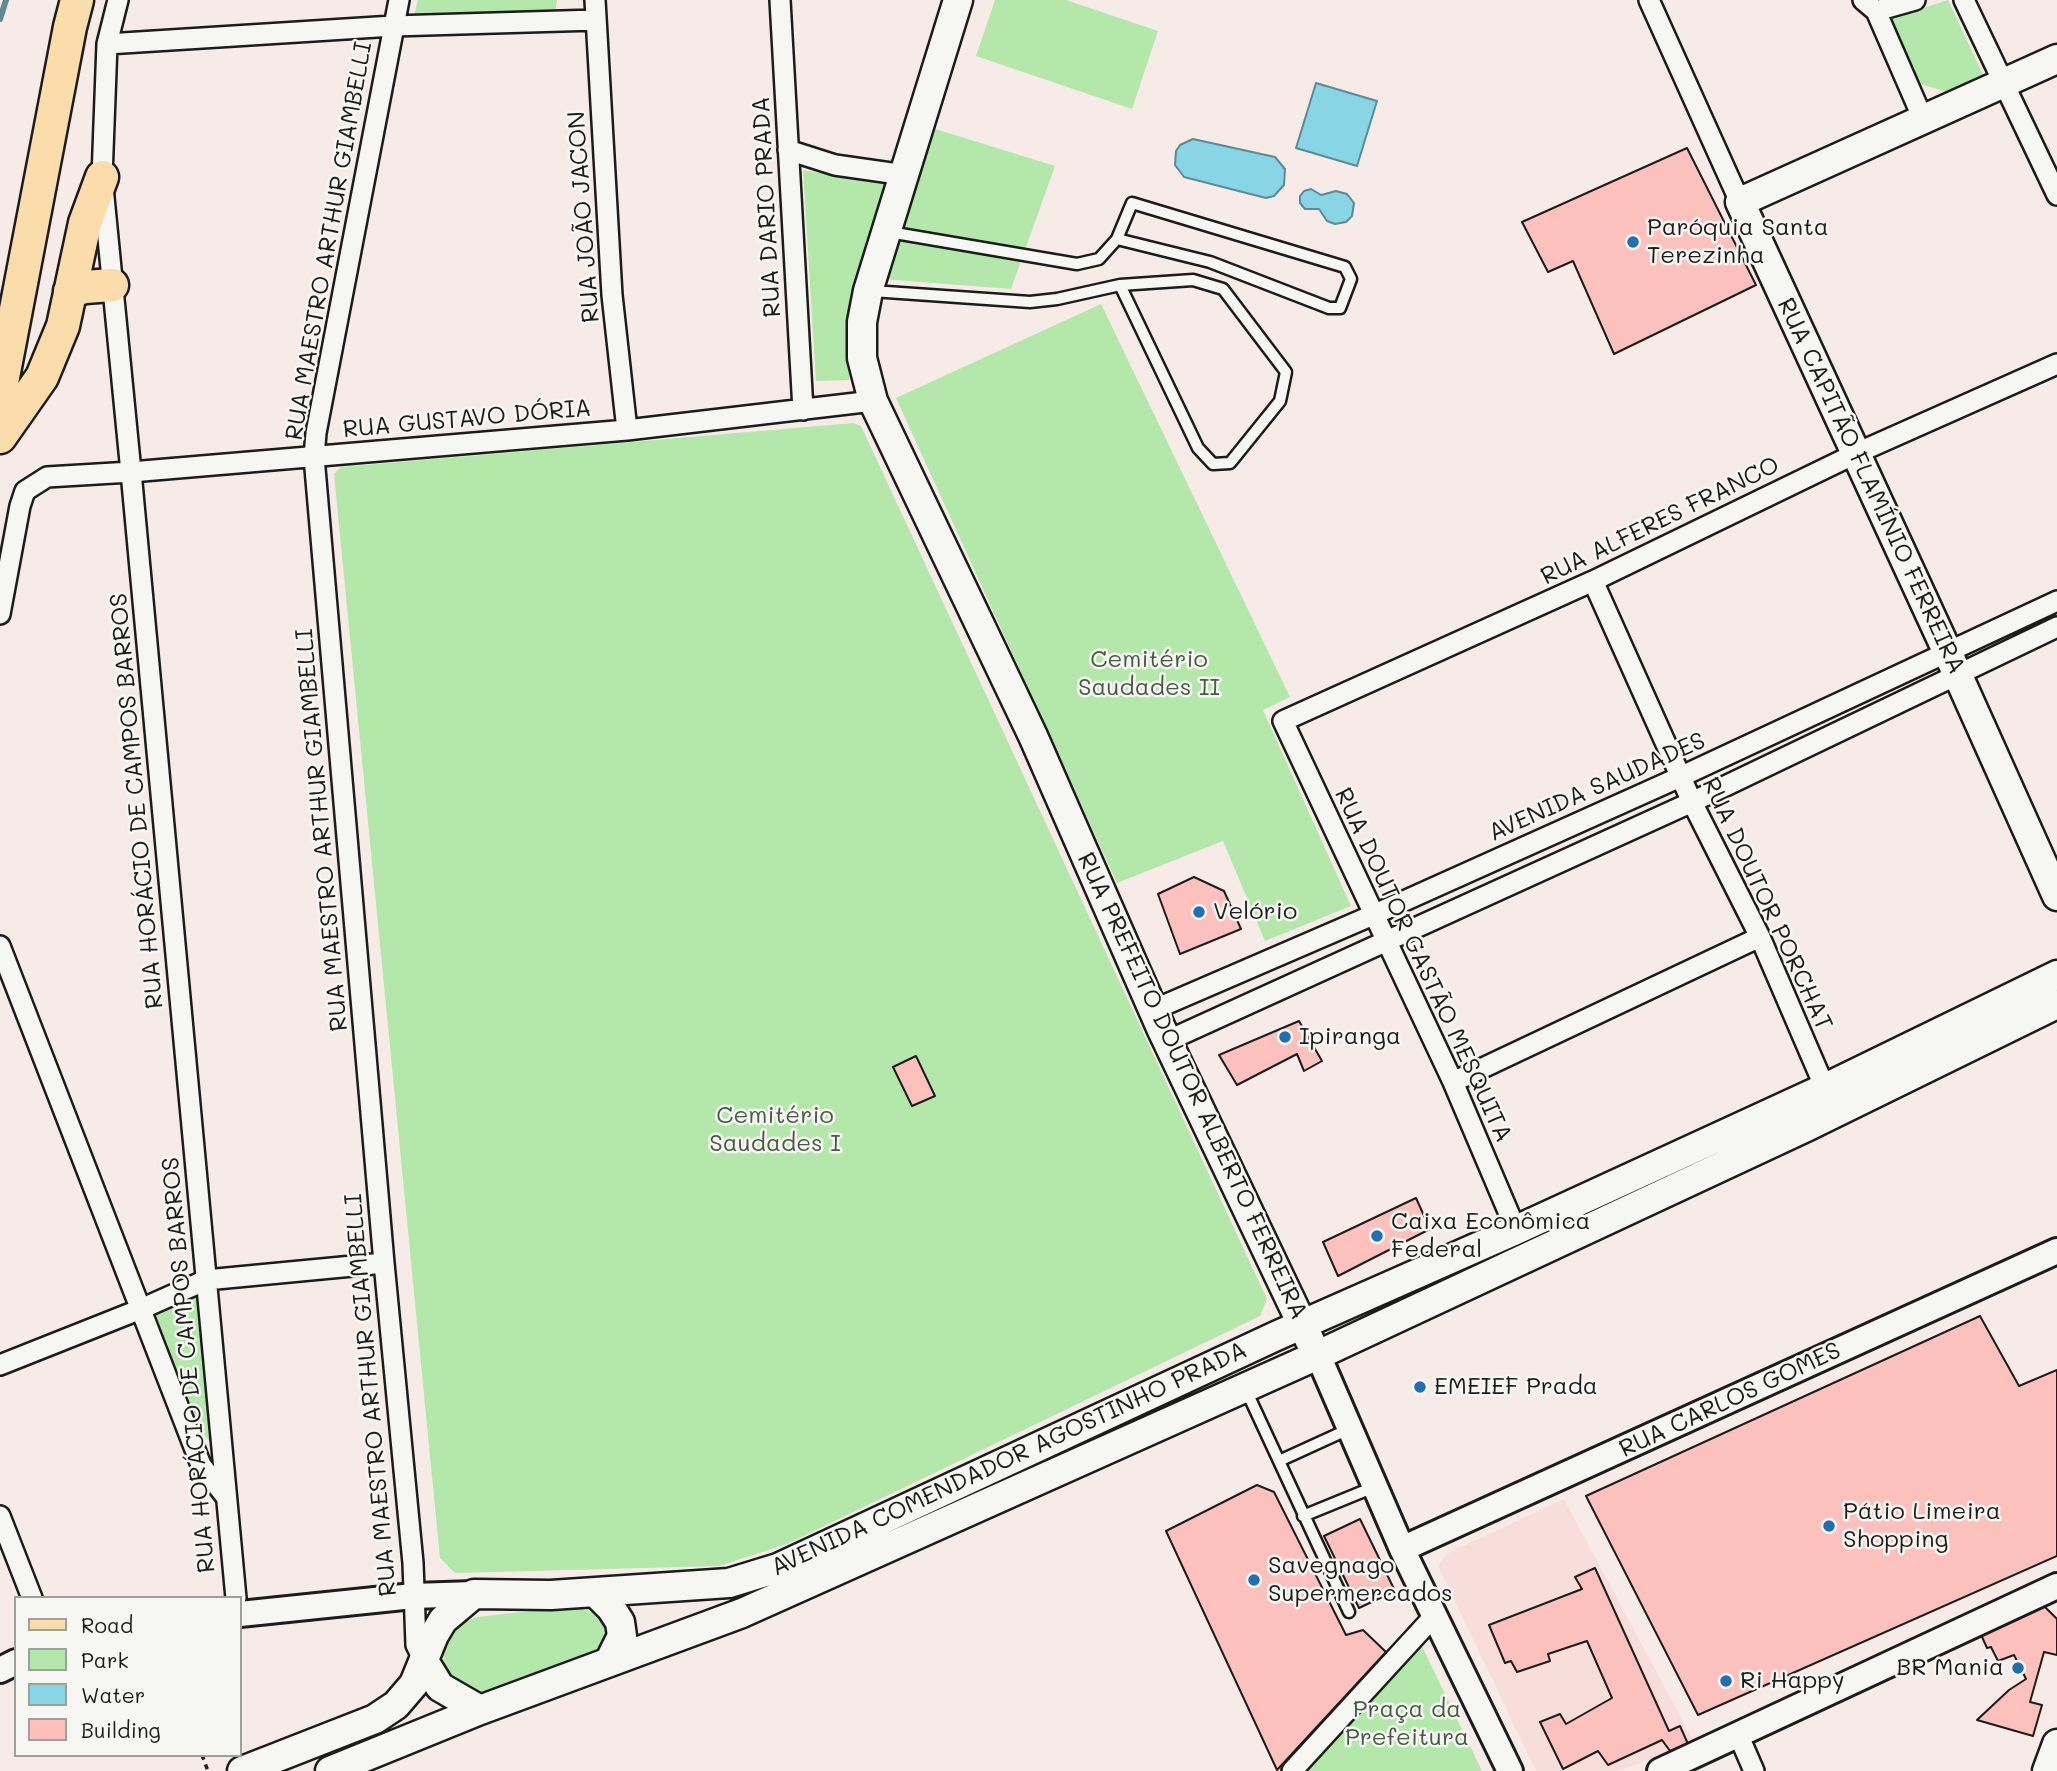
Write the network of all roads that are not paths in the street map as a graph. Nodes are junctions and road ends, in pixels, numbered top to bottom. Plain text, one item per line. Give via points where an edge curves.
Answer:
1 (77, 0) edge
2 (118, 0) edge
3 (399, 0) edge
4 (595, 0) edge
5 (780, 0) edge
6 (957, 0) edge
7 (1649, 0) edge
8 (1915, 0) edge
9 (1964, 0) edge
10 (1870, 5) edge
11 (596, 20) junction
12 (393, 26) junction
13 (107, 44) junction
14 (2057, 59) edge
15 (2006, 84) junction
16 (1923, 120) junction
17 (788, 150) junction
18 (905, 175) junction
19 (102, 177) junction
20 (2057, 195) edge
21 (1740, 202) junction
22 (886, 232) junction
23 (1117, 239) junction
24 (113, 285) junction
25 (1120, 285) junction
26 (70, 291) junction
27 (868, 291) junction
28 (2057, 364) edge
29 (0, 393) edge
30 (873, 401) junction
31 (803, 410) junction
32 (627, 430) junction
33 (0, 437) edge
34 (1857, 453) junction
35 (314, 457) junction
36 (131, 472) junction
37 (1593, 581) junction
38 (2057, 601) edge
39 (0, 614) edge
40 (2057, 627) edge
41 (1952, 663) junction
42 (1283, 721) joint
43 (1681, 776) junction
44 (1692, 802) junction
45 (2057, 896) edge
46 (1373, 915) junction
47 (1760, 937) junction
48 (1386, 943) junction
49 (0, 946) edge
50 (2057, 975) edge
51 (2057, 1004) edge
52 (1153, 1010) junction
53 (1167, 1041) junction
54 (1453, 1082) junction
55 (1825, 1088) junction
56 (1806, 1127) junction
57 (1516, 1230) junction
58 (2057, 1251) edge
59 (384, 1263) junction
60 (206, 1280) junction
61 (141, 1309) junction
62 (1302, 1325) junction
63 (1318, 1355) junction
64 (0, 1365) edge
65 (1245, 1388) junction
66 (1350, 1429) junction
67 (1279, 1461) junction
68 (1375, 1487) junction
69 (226, 1497) junction
70 (0, 1516) edge
71 (1303, 1516) junction
72 (1402, 1549) junction
73 (2057, 1586) edge
74 (596, 1592) junction
75 (474, 1594) junction
76 (31, 1596) edge
77 (236, 1596) edge
78 (413, 1596) junction
79 (1349, 1612) dead end
80 (242, 1614) edge
81 (1436, 1614) junction
82 (424, 1661) junction
83 (609, 1662) junction
84 (480, 1710) junction
85 (1738, 1734) junction
86 (2057, 1744) edge
87 (242, 1771) edge
88 (330, 1771) edge
89 (1292, 1771) edge
90 (1510, 1771) edge
91 (1660, 1771) edge
92 (1754, 1771) edge
93 (2048, 1771) edge

1 - 29 main road
2 - 13 street, RUA HORÁCIO DE CAMPOS BARROS
3 - 12 street, RUA MAESTRO ARTHUR GIAMBELLI
4 - 11 street, RUA JOÃO JACON
5 - 17 street, RUA DARIO PRADA
6 - 18 main road, RUA PREFEITO DOUTOR ALBERTO FERREIRA
7 - 21 street, RUA CAPITÃO FLAMÍNIO FERREIRA
8 - 10 street
9 - 15 street
10 - 16 street
11 - 12 street
11 - 32 street, RUA JOÃO JACON via 612,295
12 - 13 street
12 - 35 street, RUA MAESTRO ARTHUR GIAMBELLI
13 - 19 street, RUA HORÁCIO DE CAMPOS BARROS
14 - 15 main road
15 - 16 main road
15 - 20 street
16 - 21 main road
17 - 18 street via 835,165
17 - 31 street, RUA DARIO PRADA
18 - 22 main road, RUA PREFEITO DOUTOR ALBERTO FERREIRA
19 - 24 street, RUA HORÁCIO DE CAMPOS BARROS
19 - 26 main road via 85,223
21 - 34 main road, RUA CAPITÃO FLAMÍNIO FERREIRA
22 - 23 lane via 1077,264 1099,259
22 - 27 main road, RUA PREFEITO DOUTOR ALBERTO FERREIRA
23 - 23 lane via 1210,262 1329,308 1340,308 1351,279 1345,267 1132,203
24 - 26 main road
24 - 36 street, RUA HORÁCIO DE CAMPOS BARROS
25 - 25 lane via 1193,280 1223,289 1286,372 1280,401 1230,463 1213,464 1198,448
25 - 27 lane via 1030,302
26 - 33 main road via 63,326 42,377
27 - 30 main road, RUA PREFEITO DOUTOR ALBERTO FERREIRA via 862,358
28 - 34 street, RUA ALFERES FRANCO
30 - 31 street, RUA GUSTAVO DÓRIA
30 - 52 main road, RUA PREFEITO DOUTOR ALBERTO FERREIRA via 1034,736
31 - 32 street, RUA GUSTAVO DÓRIA
32 - 35 street, RUA GUSTAVO DÓRIA
34 - 37 street, RUA ALFERES FRANCO
34 - 41 main road, RUA CAPITÃO FLAMÍNIO FERREIRA
35 - 36 street, RUA GUSTAVO DÓRIA
35 - 59 street, RUA MAESTRO ARTHUR GIAMBELLI
36 - 39 street, RUA GUSTAVO DÓRIA via 47,477 26,491
36 - 60 street, RUA HORÁCIO DE CAMPOS BARROS
37 - 42 street, RUA ALFERES FRANCO
37 - 43 street, RUA DOUTOR PORCHAT
38 - 41 street, AVENIDA SAUDADES
40 - 41 street, AVENIDA SAUDADES
41 - 43 street, AVENIDA SAUDADES
41 - 44 street, AVENIDA SAUDADES
41 - 45 main road, RUA CAPITÃO FLAMÍNIO FERREIRA
42 - 46 street, RUA DOUTOR GASTÃO MESQUITA
43 - 44 street, RUA DOUTOR PORCHAT
43 - 46 street, AVENIDA SAUDADES
44 - 47 street, RUA DOUTOR PORCHAT
44 - 48 street, AVENIDA SAUDADES
46 - 48 street, RUA DOUTOR GASTÃO MESQUITA
46 - 52 street, AVENIDA SAUDADES
47 - 54 street
47 - 55 street, RUA DOUTOR PORCHAT
48 - 53 street, AVENIDA SAUDADES
48 - 54 street, RUA DOUTOR GASTÃO MESQUITA
49 - 61 street
50 - 55 main road, AVENIDA COMENDADOR AGOSTINHO PRADA
51 - 56 main road, AVENIDA COMENDADOR AGOSTINHO PRADA
52 - 53 main road, RUA PREFEITO DOUTOR ALBERTO FERREIRA
53 - 62 main road, RUA PREFEITO DOUTOR ALBERTO FERREIRA
54 - 57 street, RUA DOUTOR GASTÃO MESQUITA
55 - 56 street via 1829,1097 1826,1109
55 - 57 main road, AVENIDA COMENDADOR AGOSTINHO PRADA
56 - 63 main road, AVENIDA COMENDADOR AGOSTINHO PRADA
57 - 62 main road, AVENIDA COMENDADOR AGOSTINHO PRADA
58 - 72 street, RUA CARLOS GOMES
59 - 60 street
59 - 78 street, RUA MAESTRO ARTHUR GIAMBELLI
60 - 61 street
60 - 69 street, RUA HORÁCIO DE CAMPOS BARROS
61 - 64 street
61 - 69 street via 201,1465
62 - 63 main road, RUA PREFEITO DOUTOR ALBERTO FERREIRA
62 - 74 main road, AVENIDA COMENDADOR AGOSTINHO PRADA via 778,1568 729,1583
63 - 65 main road, AVENIDA COMENDADOR AGOSTINHO PRADA
63 - 66 street, RUA PREFEITO DOUTOR ALBERTO FERREIRA
65 - 67 lane
65 - 83 main road, AVENIDA COMENDADOR AGOSTINHO PRADA via 742,1613
66 - 67 lane
66 - 68 street, RUA PREFEITO DOUTOR ALBERTO FERREIRA
67 - 71 lane
68 - 71 lane
68 - 72 street, RUA PREFEITO DOUTOR ALBERTO FERREIRA
69 - 77 street, RUA HORÁCIO DE CAMPOS BARROS
70 - 76 street
71 - 79 lane
72 - 81 street, RUA PREFEITO DOUTOR ALBERTO FERREIRA
73 - 85 street
74 - 75 main road, AVENIDA COMENDADOR AGOSTINHO PRADA
74 - 83 main road via 620,1622 622,1636
75 - 78 street
75 - 82 main road via 443,1620
78 - 80 street
78 - 82 street, RUA MAESTRO ARTHUR GIAMBELLI via 416,1645
81 - 89 street
81 - 90 street, RUA PREFEITO DOUTOR ALBERTO FERREIRA
82 - 84 main road via 440,1687
82 - 87 main road via 414,1684 396,1705 375,1718
83 - 84 main road, AVENIDA COMENDADOR AGOSTINHO PRADA
84 - 88 main road, AVENIDA COMENDADOR AGOSTINHO PRADA
85 - 91 street
85 - 92 street
86 - 93 main road

